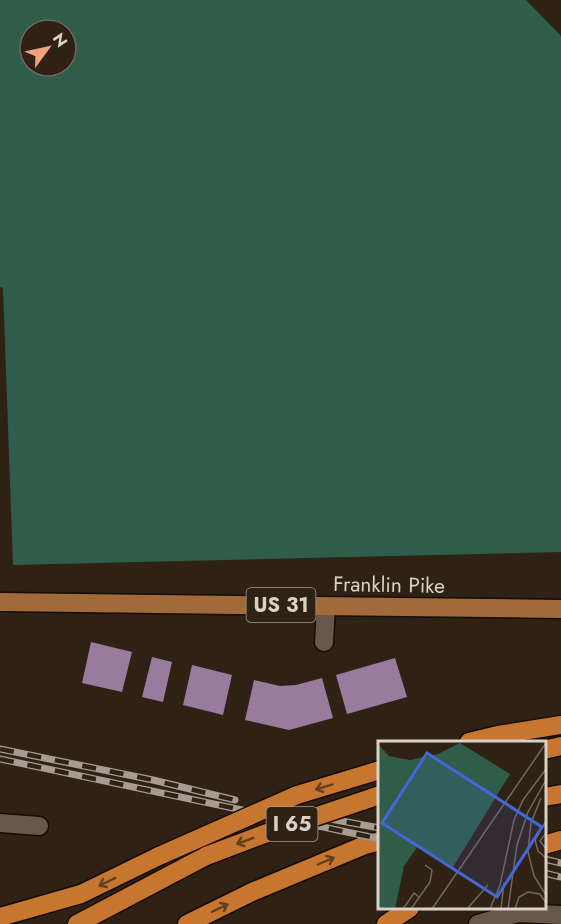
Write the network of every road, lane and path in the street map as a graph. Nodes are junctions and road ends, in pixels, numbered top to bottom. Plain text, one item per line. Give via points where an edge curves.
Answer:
1 (0, 602) edge
2 (326, 606) junction
3 (561, 609) edge
4 (324, 642) dead end
5 (561, 725) edge
6 (473, 741) edge
7 (561, 746) edge
8 (546, 750) edge
9 (378, 771) edge
10 (561, 794) edge
11 (378, 796) edge
12 (546, 797) edge
13 (0, 823) edge
14 (39, 826) dead end
15 (561, 840) edge
16 (378, 842) edge
17 (546, 844) edge
18 (408, 909) edge
19 (561, 915) edge
20 (0, 917) edge
21 (77, 924) edge
22 (187, 924) edge
23 (386, 924) edge
24 (478, 924) edge

1 - 2 main road, Franklin Pike / US 31
2 - 3 main road, Franklin Pike / US 31
2 - 4 street
5 - 6 highway
7 - 8 highway
9 -> 20 highway, bridge via 297,795 81,894
10 - 12 highway
11 -> 21 highway, I 65, bridge via 206,856
13 - 14 street
15 - 17 highway
22 -> 16 highway, I 65 via 252,892
18 - 23 highway
19 - 24 street via 518,913

